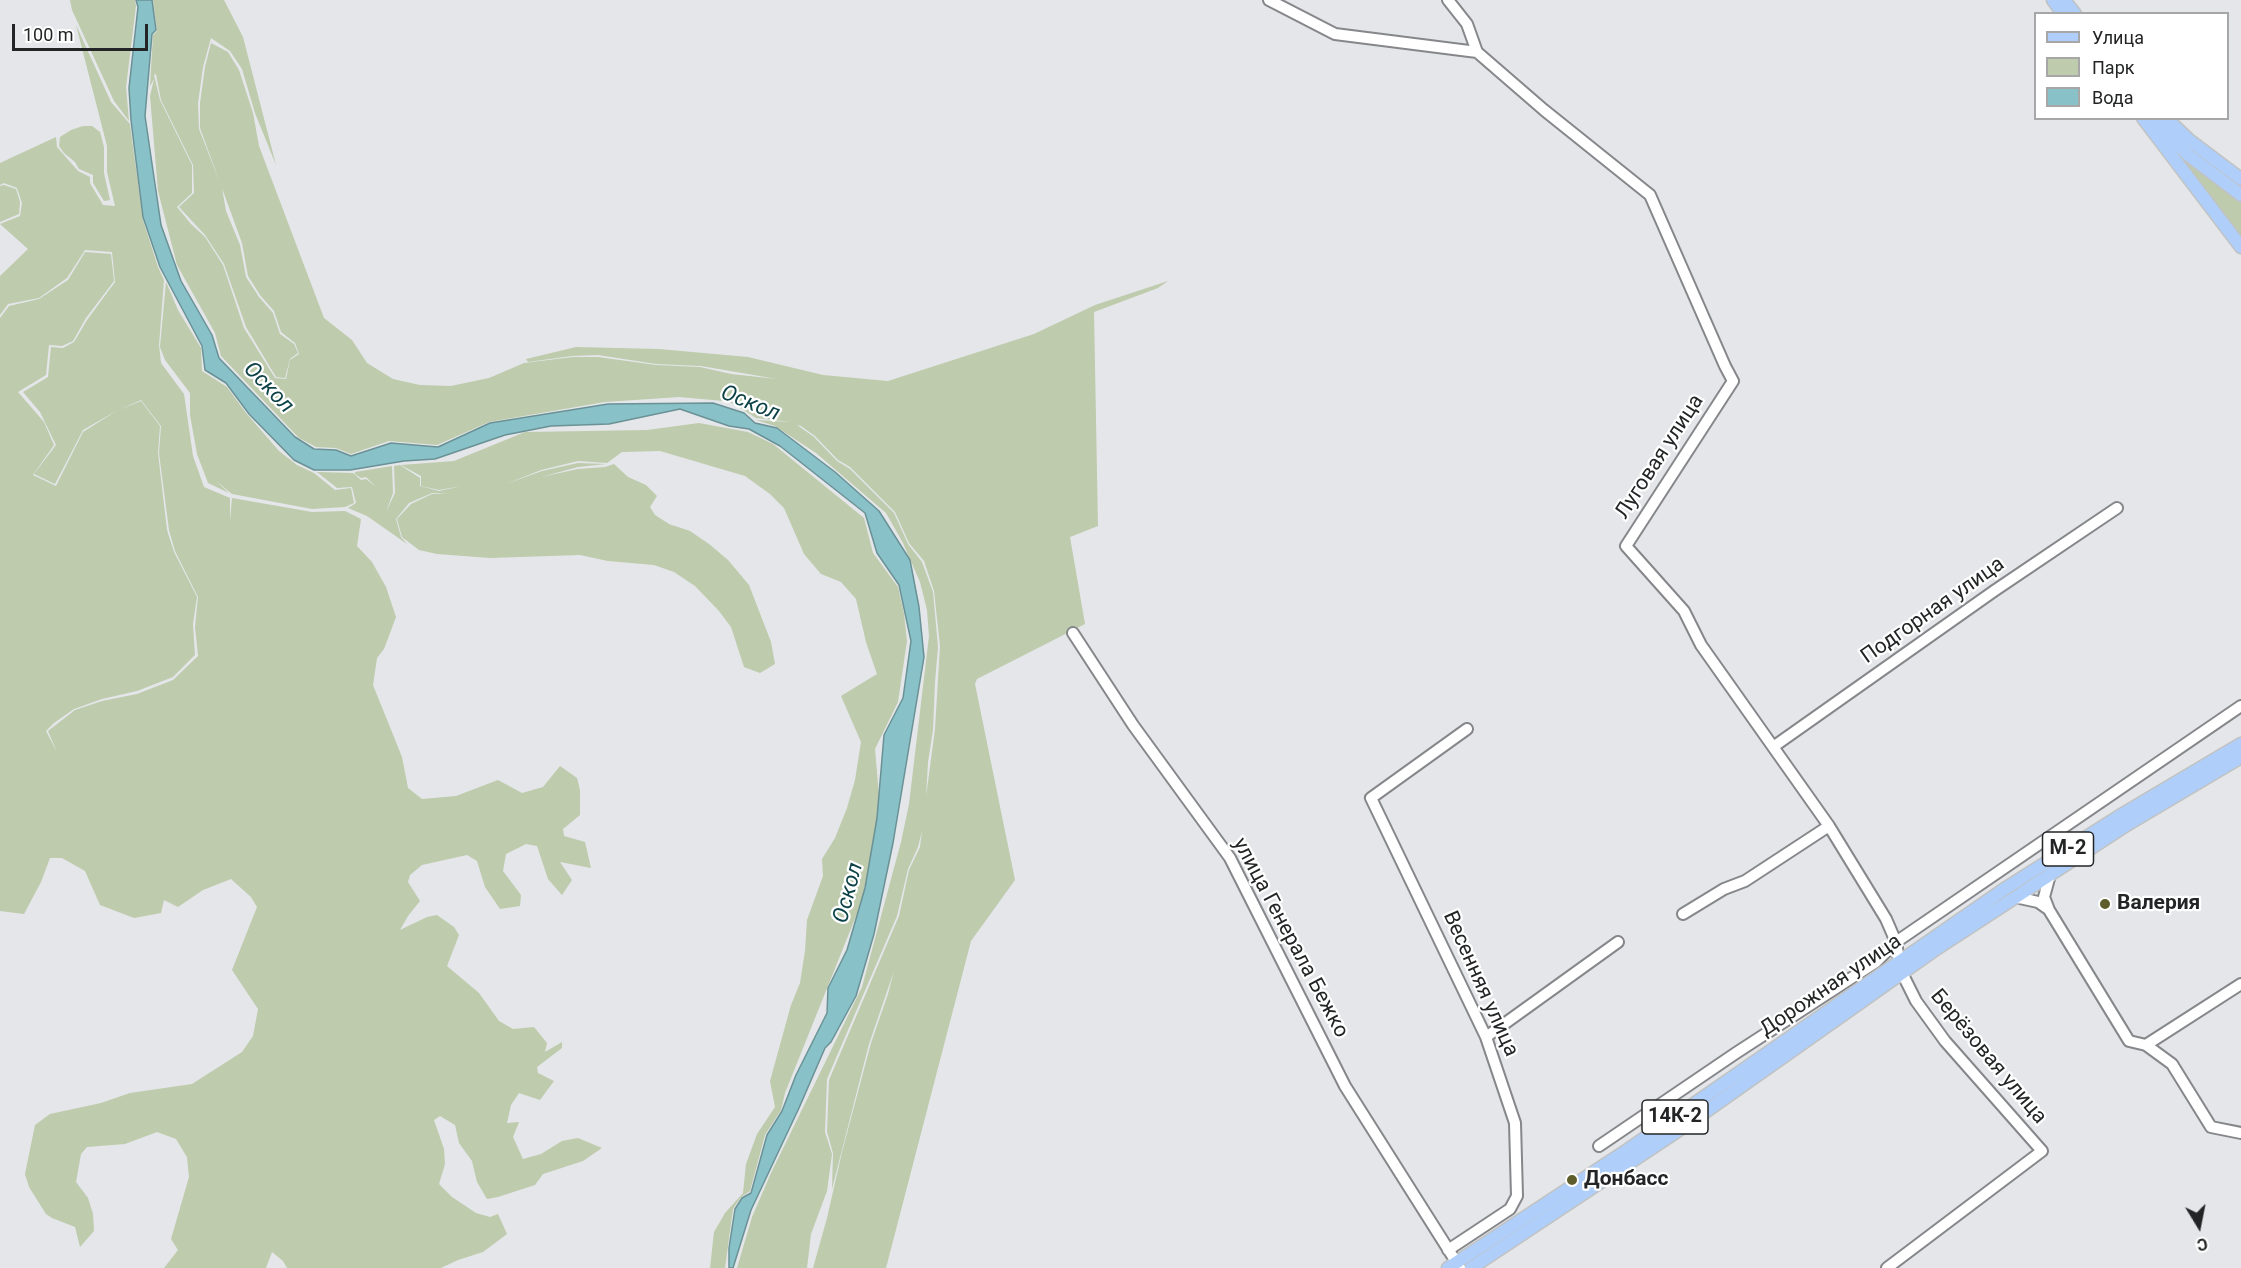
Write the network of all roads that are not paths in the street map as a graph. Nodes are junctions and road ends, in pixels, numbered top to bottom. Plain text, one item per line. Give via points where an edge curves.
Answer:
1 (1269, 0) edge
2 (1448, 0) edge
3 (1477, 52) junction
4 (2145, 120) edge
5 (2155, 120) edge
6 (2168, 120) edge
7 (2241, 179) edge
8 (2241, 195) edge
9 (2241, 247) edge
10 (2118, 508) dead end
11 (1073, 633) dead end
12 (2241, 706) edge
13 (1467, 729) dead end
14 (2241, 744) edge
15 (1773, 747) junction
16 (2241, 758) edge
17 (1828, 826) junction
18 (2050, 875) junction
19 (2015, 897) junction
20 (2049, 910) junction
21 (1683, 914) dead end
22 (1618, 942) dead end
23 (1896, 942) junction
24 (1901, 967) junction
25 (2241, 984) edge
26 (1486, 1037) junction
27 (2146, 1045) junction
28 (2241, 1133) edge
29 (1599, 1146) dead end
30 (1448, 1250) junction
31 (1455, 1266) edge
32 (1471, 1268) edge
33 (1887, 1268) edge

1 - 3 street via 1335,34
2 - 3 street, Луговая улица via 1467,24
3 - 15 street, Луговая улица via 1650,195 1733,381 1626,546 1684,611 1701,645
4 - 9 main road
5 - 8 main road via 2187,154
6 - 7 main road
10 - 15 street, Подгорная улица
11 - 30 street, улица Генерала Бежко via 1133,725 1230,858 1345,1086
12 - 23 street, Дорожная улица
13 - 26 street, Весенняя улица via 1371,798
14 - 24 main road, Дорожная улица / М-2 via 2118,817
15 - 17 street, Луговая улица
16 - 18 main road, Дорожная улица / М-2
17 - 21 street via 1745,881
17 - 23 street, Луговая улица via 1886,919
18 - 19 main road, Дорожная улица / М-2
18 - 20 street via 2044,897
19 - 20 street via 2038,902
19 - 24 main road, Дорожная улица / М-2
20 - 27 street via 2129,1041
22 - 26 street
23 - 24 street, Луговая улица
23 - 29 street, Дорожная улица via 1876,962
24 - 31 main road, Дорожная улица / 14К-2
24 - 32 main road, Дорожная улица / 14К-2 via 1685,1126
24 - 33 street, Берёзовая улица via 1916,1001 1945,1041 2042,1151
25 - 27 street
26 - 30 street, Весенняя улица via 1515,1123 1517,1196 1510,1209
27 - 28 street via 2172,1064 2211,1127
30 - 31 street, улица Генерала Бежко

